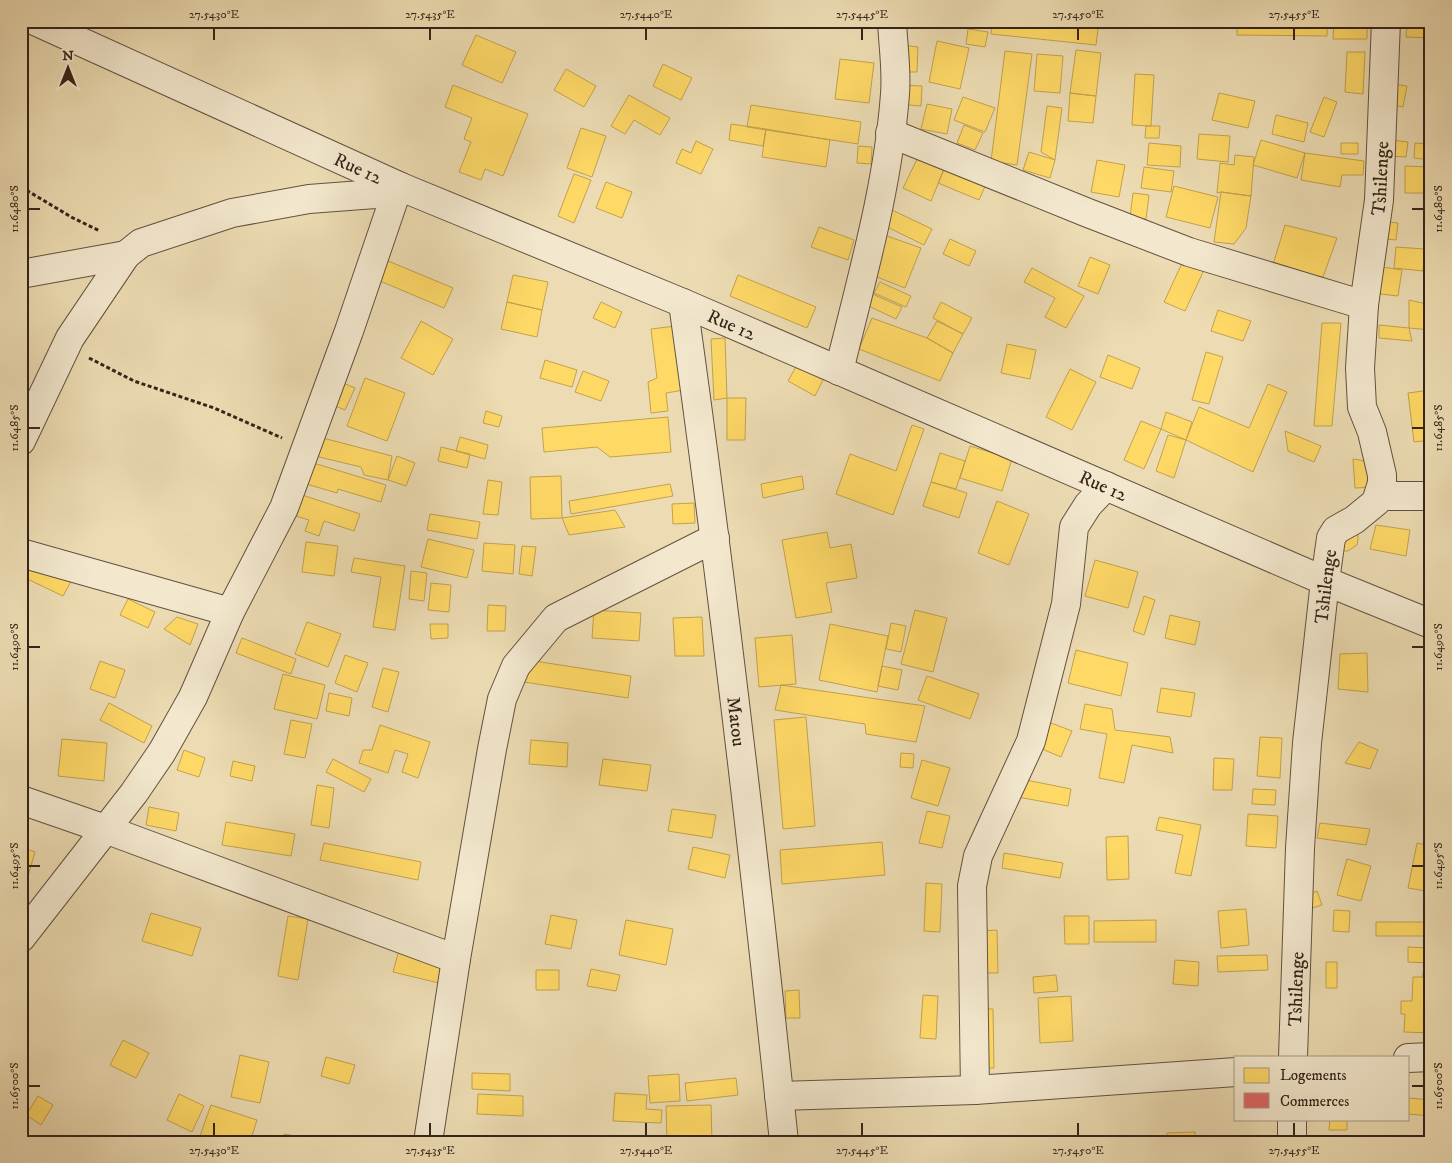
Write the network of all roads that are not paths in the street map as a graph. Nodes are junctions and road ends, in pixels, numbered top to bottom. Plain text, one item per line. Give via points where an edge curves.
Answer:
1 (35, 21) edge
2 (892, 21) edge
3 (1386, 21) edge
4 (890, 133) junction
5 (398, 192) junction
6 (134, 249) junction
7 (21, 274) edge
8 (683, 304) junction
9 (1364, 305) junction
10 (839, 371) junction
11 (21, 441) edge
12 (1106, 486) junction
13 (1379, 496) junction
14 (1431, 496) edge
15 (715, 538) junction
16 (21, 553) edge
17 (1325, 581) junction
18 (230, 612) junction
19 (1431, 624) edge
20 (21, 800) edge
21 (106, 829) junction
22 (21, 938) edge
23 (456, 958) junction
24 (1293, 1056) edge
25 (1431, 1057) edge
26 (1410, 1058) edge
27 (1234, 1072) edge
28 (976, 1090) junction
29 (779, 1096) junction
30 (1292, 1120) edge
31 (428, 1142) edge
32 (784, 1142) edge
33 (1292, 1142) edge

1 - 5 street, Rue 12
2 - 4 street via 896,92
3 - 9 street, Tshilenge via 1379,200
4 - 9 street via 1189,252
4 - 10 street via 881,193
5 - 6 street via 299,200 232,213
5 - 8 street, Rue 12
5 - 18 street via 284,508
6 - 7 street
6 - 11 street via 70,338
8 - 10 street, Rue 12
8 - 15 street, Matou
9 - 13 street, Tshilenge via 1360,389 1382,475
10 - 12 street, Rue 12
12 - 17 street, Rue 12
12 - 28 street via 1074,527 1066,604 1031,741 978,856 972,886
13 - 14 street
13 - 17 street, Tshilenge via 1364,513 1336,530 1331,538
15 - 23 street via 556,618 516,666 502,699
15 - 29 street, Matou
16 - 18 street
17 - 19 street, Rue 12
17 - 24 street, Tshilenge via 1306,743
18 - 21 street via 193,697 162,752
20 - 21 street
21 - 22 street
21 - 23 street
23 - 31 street
25 - 26 street
27 - 28 street
28 - 29 street
29 - 32 street, Matou
30 - 33 street

